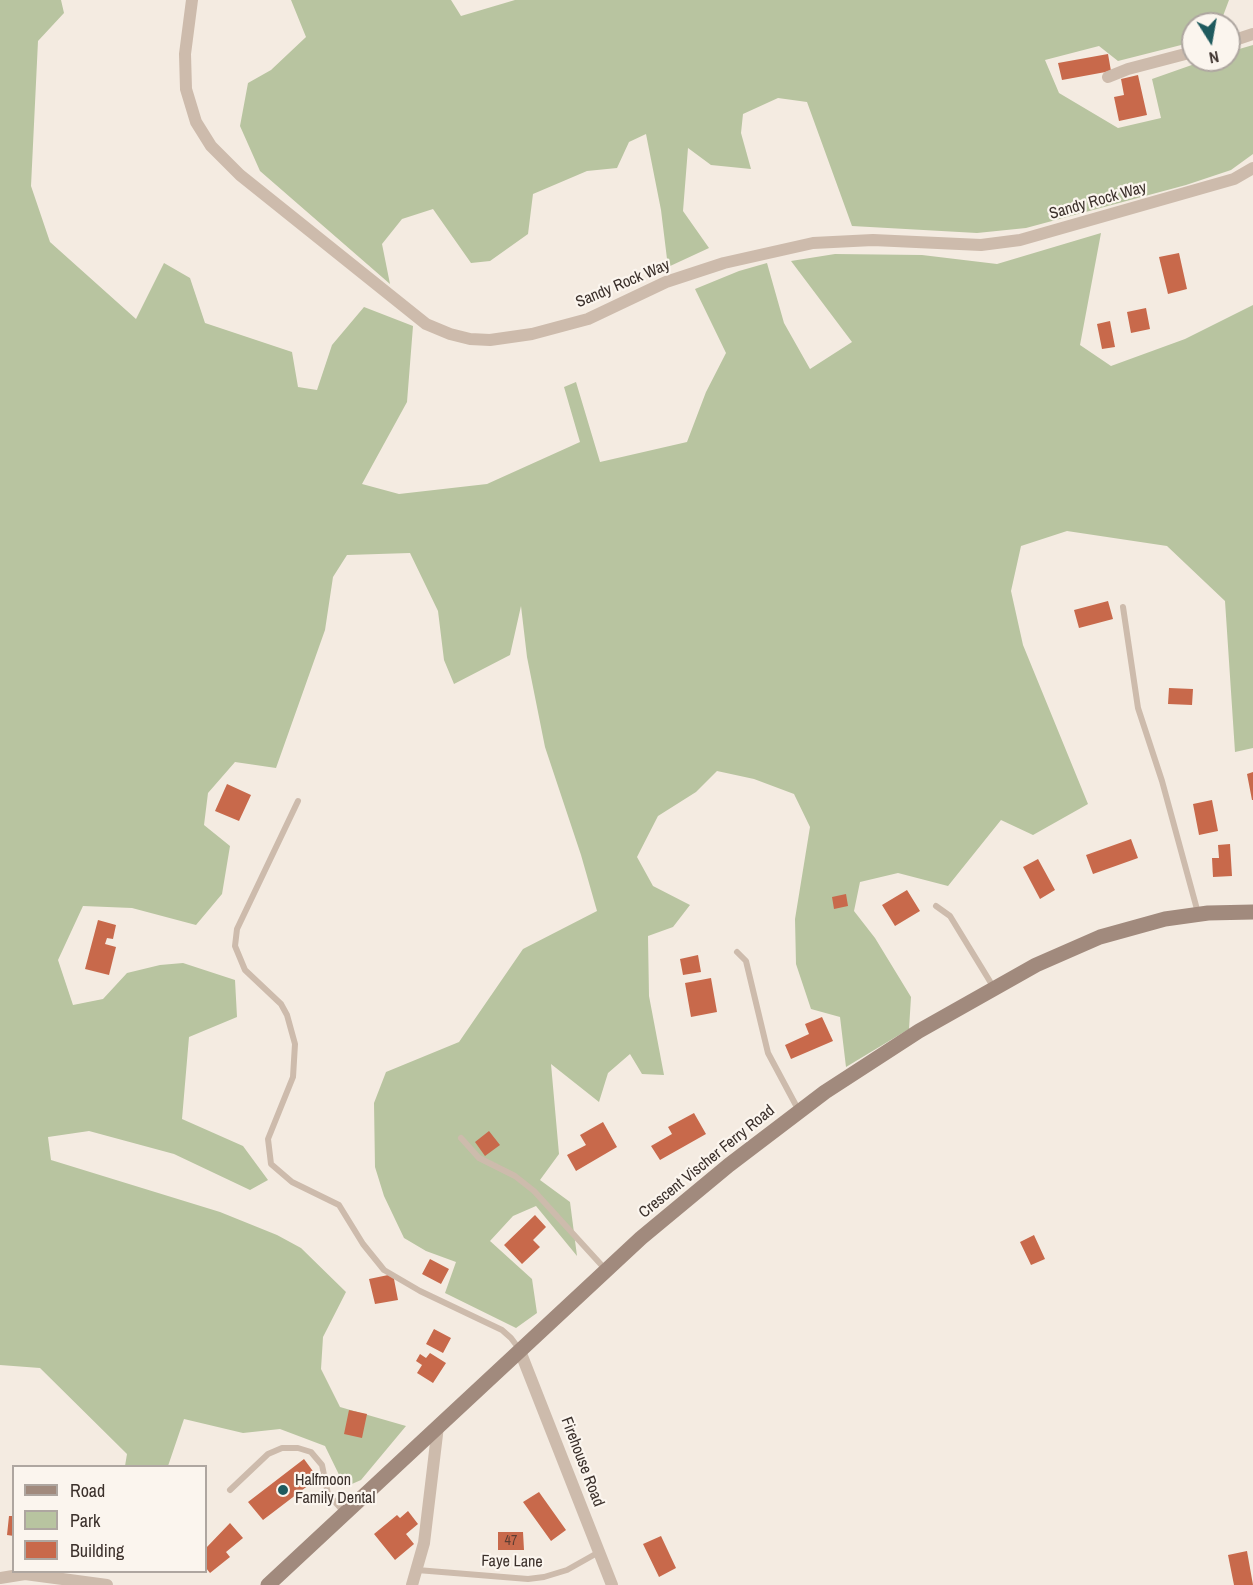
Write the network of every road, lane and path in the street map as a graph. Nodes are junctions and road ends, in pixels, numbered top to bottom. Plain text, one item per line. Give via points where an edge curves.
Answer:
1 (192, 0) edge
2 (1181, 55) edge
3 (1108, 77) dead end
4 (1253, 168) edge
5 (1123, 607) dead end
6 (298, 801) dead end
7 (936, 906) dead end
8 (1253, 912) edge
9 (1198, 914) junction
10 (737, 952) dead end
11 (994, 988) junction
12 (800, 1111) junction
13 (461, 1138) dead end
14 (607, 1270) junction
15 (520, 1351) junction
16 (438, 1426) junction
17 (230, 1490) dead end
18 (344, 1512) junction
19 (599, 1551) junction
20 (417, 1570) junction
21 (0, 1578) edge
22 (107, 1585) edge
23 (268, 1585) edge
24 (412, 1585) edge
25 (612, 1585) edge

1 - 4 street, Sandy Rock Way via 185,54 186,89 196,122 211,146 249,182 426,324 470,339 532,334 588,319 666,282 724,263 813,243 873,240 981,245 1020,240 1234,179
2 - 3 street
5 - 9 lane via 1138,708
6 - 15 lane via 237,930 235,946 245,970 281,1004 295,1044 293,1077 268,1139 271,1164 292,1182 339,1205 384,1270 502,1330
7 - 11 lane via 950,916
8 - 9 main road, Crescent Vischer Ferry Road
9 - 11 main road, Crescent Vischer Ferry Road via 1100,937
10 - 12 lane via 746,961 768,1053
11 - 12 main road, Crescent Vischer Ferry Road via 920,1031
12 - 14 main road, Crescent Vischer Ferry Road via 729,1165
13 - 14 lane via 479,1158 534,1191
14 - 15 main road, Crescent Vischer Ferry Road
15 - 16 main road, Crescent Vischer Ferry Road
15 - 19 street, Firehouse Road
16 - 18 main road, Crescent Vischer Ferry Road
16 - 20 street via 424,1544
17 - 18 lane via 268,1454 282,1448 298,1448 311,1452 322,1465 328,1494
18 - 23 main road, Crescent Vischer Ferry Road
19 - 20 lane, Faye Lane via 567,1570 528,1579
19 - 25 street, Firehouse Road
20 - 24 street
21 - 22 street via 25,1574

